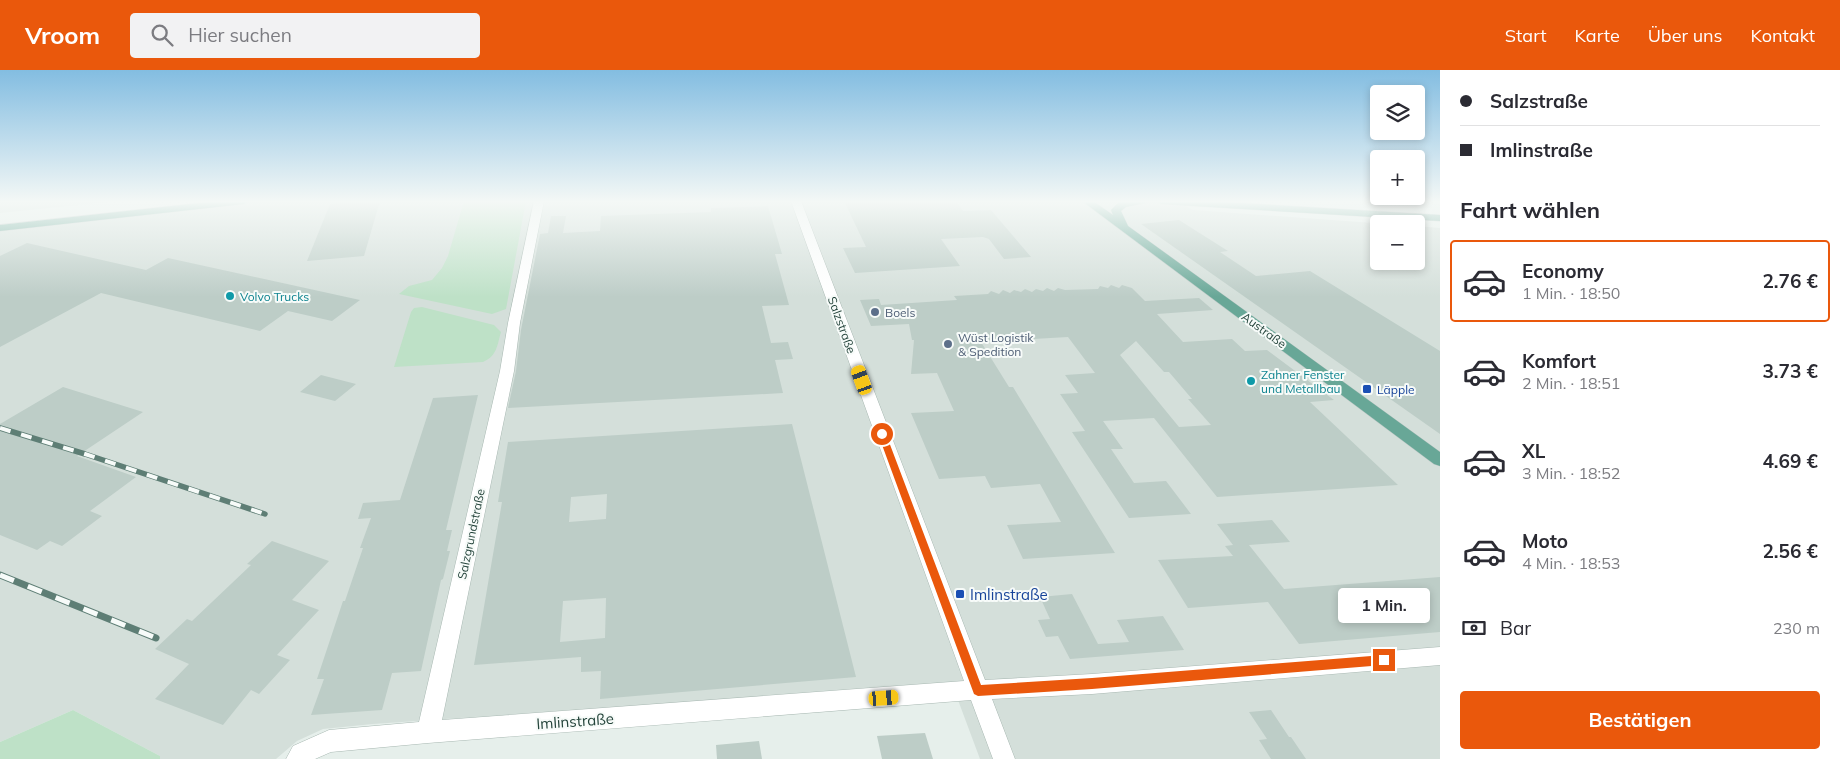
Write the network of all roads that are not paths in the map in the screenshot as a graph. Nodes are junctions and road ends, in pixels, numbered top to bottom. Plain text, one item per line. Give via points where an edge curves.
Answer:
1 (532, 233) edge
2 (808, 233) edge
3 (1131, 233) edge
4 (1440, 460) edge
5 (1440, 656) edge
6 (978, 690) junction
7 (428, 732) junction
8 (297, 759) edge
9 (1004, 759) edge

1 - 7 street, Salzgrundstraße via 507,371
2 - 6 street, Salzstraße
3 - 4 main road, Austraße
5 - 6 street, Imlinstraße
6 - 7 street, Imlinstraße
6 - 9 street, Salzstraße
7 - 8 street via 329,741

